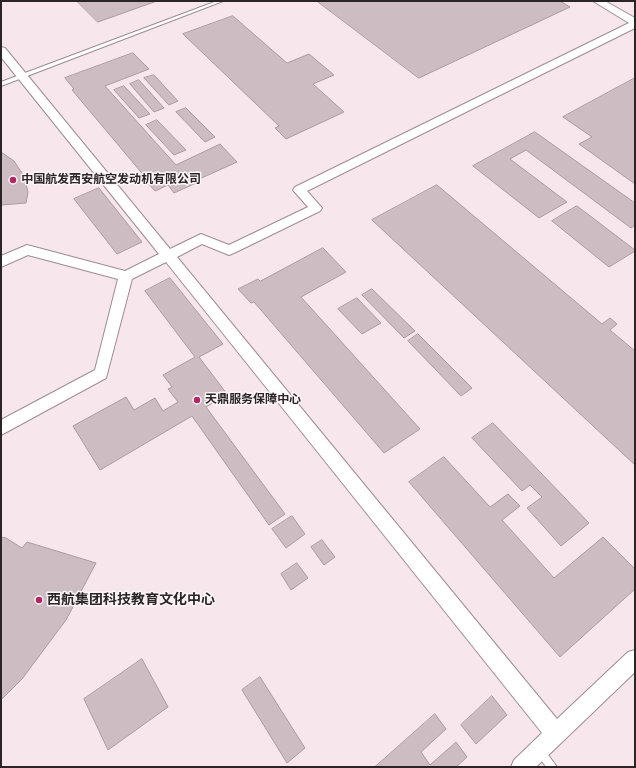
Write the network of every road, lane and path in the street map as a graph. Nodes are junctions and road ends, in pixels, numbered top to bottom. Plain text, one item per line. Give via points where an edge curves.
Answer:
1 (221, 1) edge
2 (598, 1) edge
3 (635, 23) edge
4 (1, 50) edge
5 (23, 76) junction
6 (1, 84) edge
7 (168, 255) junction
8 (1, 262) edge
9 (126, 276) junction
10 (1, 428) edge
11 (635, 659) edge
12 (556, 734) junction
13 (539, 750) junction
14 (521, 767) edge
15 (552, 767) edge

1 - 5 lane
2 - 3 street
3 - 7 street via 299,190 316,208 229,250 201,239
4 - 5 street
5 - 6 lane
5 - 7 street
7 - 9 street
7 - 12 street
8 - 9 street via 27,250
9 - 10 street via 101,374
11 - 12 street
12 - 13 street
13 - 14 street
13 - 15 lane

